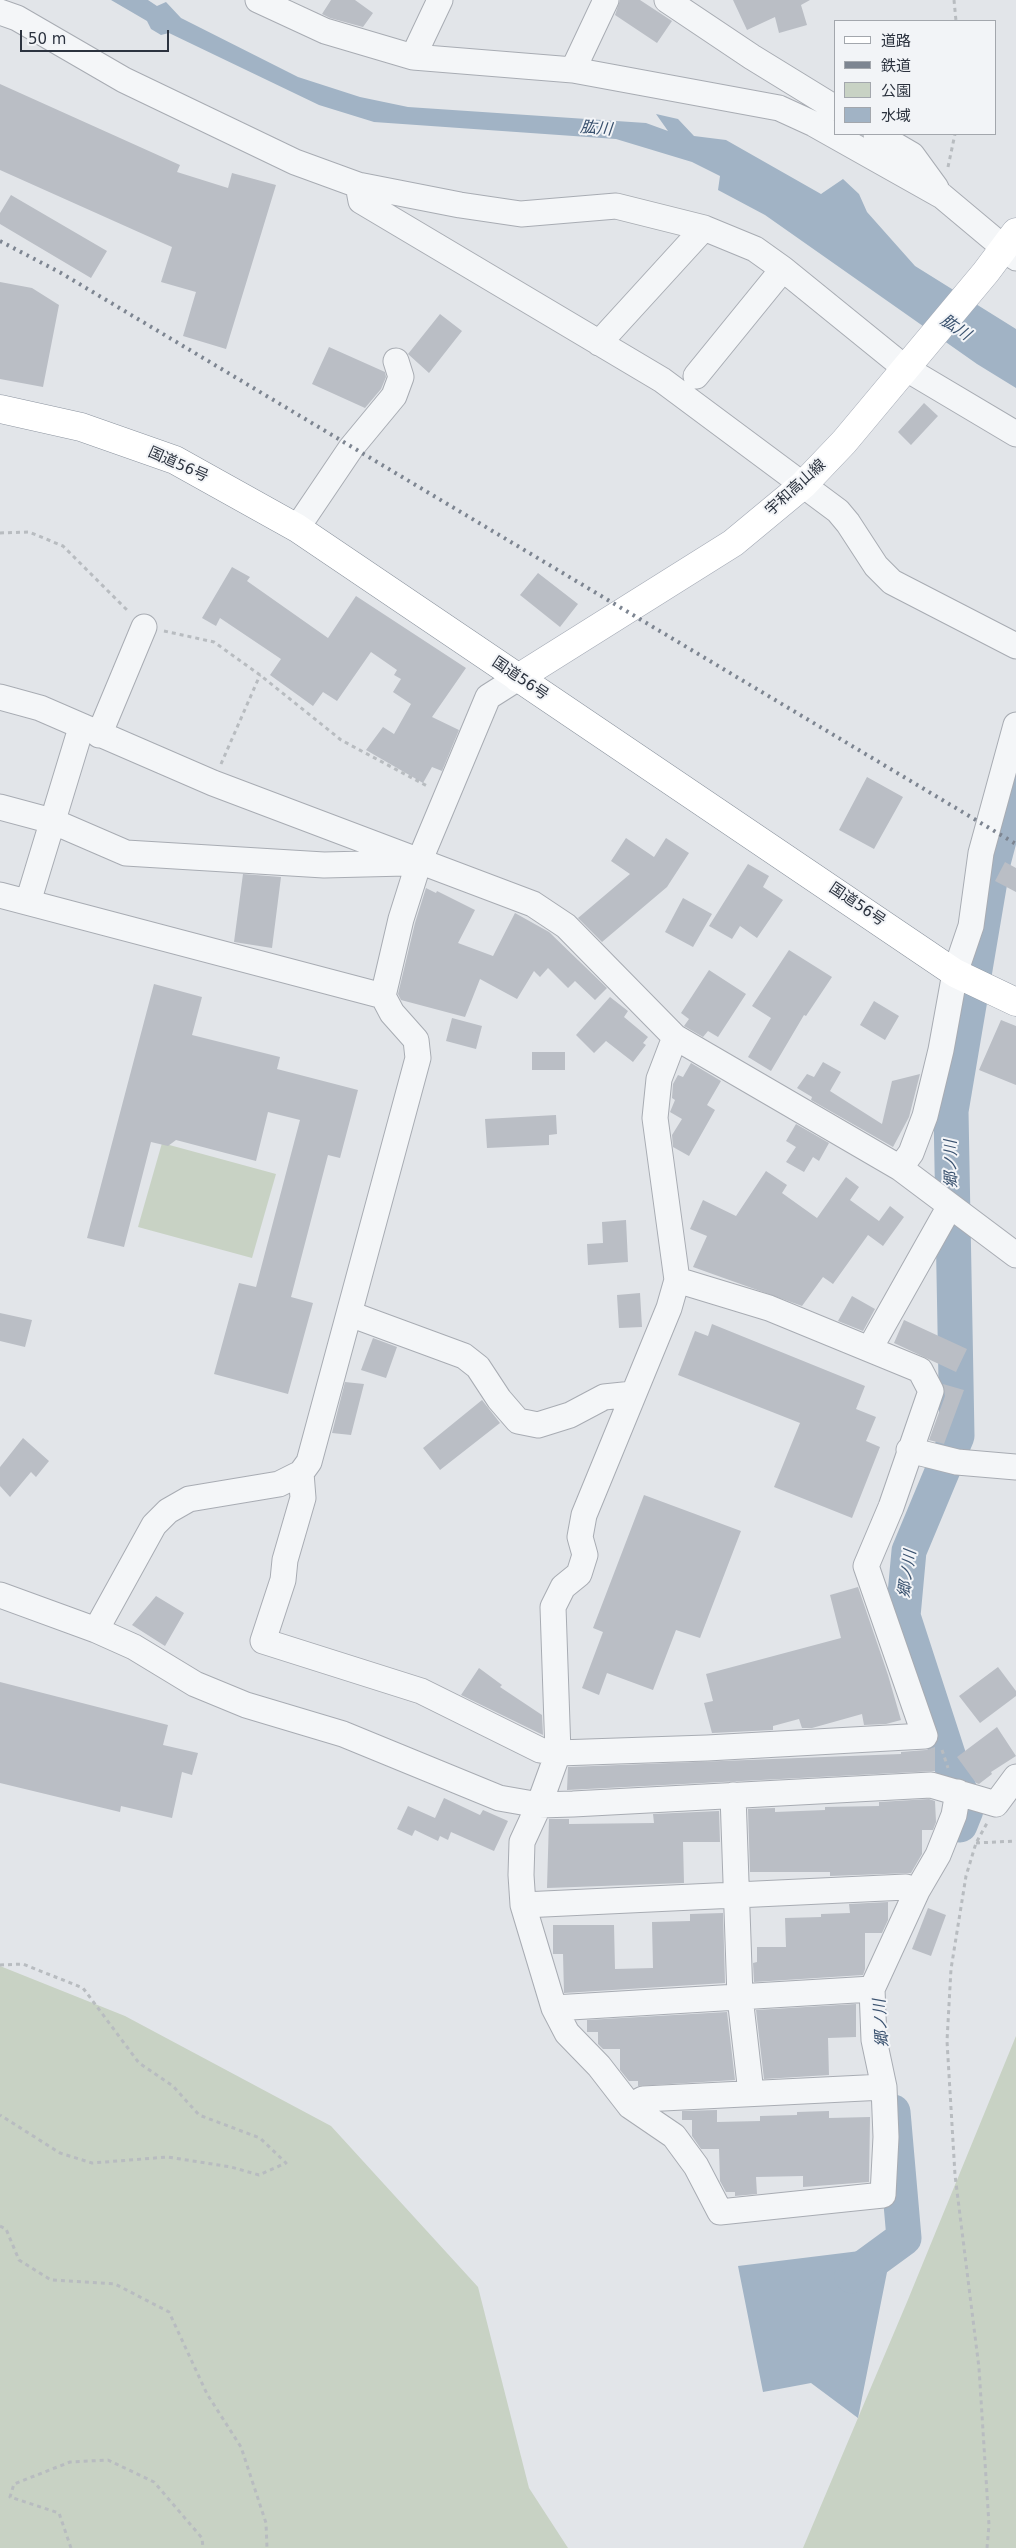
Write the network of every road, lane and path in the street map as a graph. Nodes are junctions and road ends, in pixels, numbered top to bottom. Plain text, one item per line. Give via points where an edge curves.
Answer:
1 (258, 0) edge
2 (440, 0) edge
3 (606, 0) edge
4 (667, 0) edge
5 (954, 0) edge
6 (0, 12) edge
7 (956, 20) edge
8 (413, 57) junction
9 (573, 70) junction
10 (834, 107) edge
11 (878, 135) edge
12 (358, 185) junction
13 (942, 196) junction
14 (704, 228) junction
15 (1012, 246) edge
16 (783, 269) junction
17 (599, 343) junction
18 (396, 361) dead end
19 (910, 363) junction
20 (696, 376) dead end
21 (0, 410) edge
22 (1016, 434) edge
23 (803, 485) junction
24 (296, 528) junction
25 (0, 533) edge
26 (144, 627) junction
27 (1016, 646) edge
28 (260, 675) junction
29 (518, 678) junction
30 (0, 697) edge
31 (1016, 725) edge
32 (90, 731) junction
33 (213, 783) junction
34 (445, 796) junction
35 (0, 807) edge
36 (52, 821) junction
37 (418, 862) junction
38 (0, 895) edge
39 (28, 902) junction
40 (955, 972) junction
41 (383, 996) junction
42 (1016, 1002) edge
43 (675, 1037) junction
44 (900, 1168) junction
45 (950, 1206) junction
46 (1016, 1256) edge
47 (677, 1280) junction
48 (350, 1314) junction
49 (870, 1348) junction
50 (632, 1394) junction
51 (909, 1450) junction
52 (1016, 1467) edge
53 (301, 1473) junction
54 (0, 1595) edge
55 (96, 1630) junction
56 (925, 1736) junction
57 (558, 1753) junction
58 (1016, 1777) edge
59 (958, 1792) junction
60 (733, 1796) junction
61 (539, 1805) junction
62 (1016, 1841) edge
63 (917, 1891) junction
64 (736, 1895) junction
65 (523, 1905) junction
66 (0, 1966) edge
67 (872, 1989) junction
68 (740, 1997) junction
69 (554, 2008) junction
70 (884, 2087) junction
71 (750, 2093) junction
72 (630, 2106) junction
73 (0, 2115) edge
74 (0, 2226) edge
75 (71, 2548) edge
76 (203, 2548) edge
77 (267, 2548) edge
78 (986, 2548) edge

1 - 8 street via 325,31
2 - 8 street
3 - 9 street
4 - 10 street
5 - 7 path
6 - 12 street via 17,18 133,84 295,162
8 - 9 street
9 - 13 street via 779,108 814,124
11 - 13 street via 912,156
12 - 14 street via 521,214 616,206
12 - 17 street via 361,201
13 - 15 street
14 - 16 street via 755,250
14 - 17 street
15 - 19 main road, 宇和高山線 via 986,272
16 - 19 street
16 - 20 street
17 - 23 street via 662,380
18 - 24 street via 401,377 394,396 351,448
19 - 22 street
19 - 23 main road, 宇和高山線
21 - 24 main road, 国道56号 via 81,427 175,460
23 - 27 street via 843,517 876,566 892,582
23 - 29 main road, 宇和高山線 via 734,543
24 - 29 main road, 国道56号
25 - 26 path via 30,532 64,546
26 - 28 path via 214,642
26 - 32 street
28 - 33 path
28 - 34 path via 341,740
29 - 34 street via 488,697
29 - 40 main road, 国道56号
30 - 32 street via 40,708
31 - 40 street via 981,853 971,926
32 - 33 street
32 - 36 street
33 - 37 street
34 - 37 street
35 - 36 street
36 - 37 street via 126,853 324,865
36 - 39 street
37 - 41 street
37 - 43 street via 533,904 566,926
38 - 39 street
39 - 41 street
40 - 42 main road, 国道56号
40 - 44 street via 925,1116 911,1153
41 - 48 street via 392,1013 416,1040 418,1058
43 - 44 street
43 - 47 street via 658,1079 655,1118
44 - 45 street
45 - 46 street
45 - 49 street
47 - 49 street via 769,1308
47 - 50 street via 669,1308
48 - 50 street via 464,1356 478,1367 518,1421 538,1425 570,1415 604,1397
48 - 53 street via 309,1462
49 - 51 street via 920,1370 931,1391
50 - 57 street via 584,1514 580,1538 585,1555 579,1574 563,1587 553,1607
51 - 52 street via 957,1462
51 - 56 street via 891,1508 866,1566
53 - 55 street via 279,1484 189,1499 168,1511 154,1525
53 - 57 street via 303,1498 285,1560 283,1580 263,1641 421,1691 540,1750
54 - 55 street
55 - 61 street via 134,1647 195,1684 246,1705 343,1734 499,1798
56 - 57 street
56 - 59 path via 940,1745
57 - 61 street
58 - 59 street via 996,1804
59 - 60 street via 931,1785
59 - 63 street via 954,1815 938,1855
60 - 61 street
60 - 64 street
61 - 65 street via 522,1842
62 - 78 path via 976,1843 966,1876 951,1969 948,2032 955,2175 980,2368 989,2525
63 - 64 street via 906,1887
63 - 67 street
64 - 65 street
64 - 68 street
65 - 69 street
66 - 73 path via 23,1964 83,1988 139,2064 172,2086 198,2115 260,2138 286,2162 258,2175 231,2167 168,2158 92,2163 60,2153
67 - 68 street
67 - 70 street via 874,2040
68 - 69 street
68 - 71 street
69 - 72 street via 567,2034 599,2066
70 - 71 street
70 - 72 street via 883,2195 720,2212 696,2166 674,2136
71 - 72 street via 643,2100
74 - 77 path via 6,2229 19,2260 51,2280 115,2284 169,2312 207,2394 241,2447 266,2523
75 - 76 path via 59,2513 10,2498 14,2484 70,2462 108,2460 154,2482 202,2538

